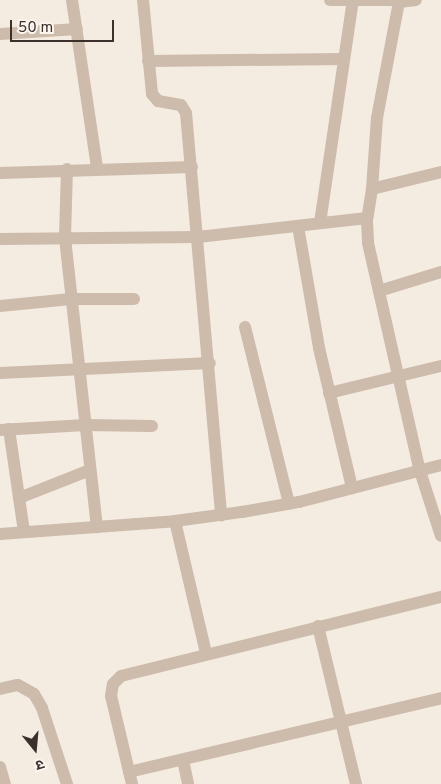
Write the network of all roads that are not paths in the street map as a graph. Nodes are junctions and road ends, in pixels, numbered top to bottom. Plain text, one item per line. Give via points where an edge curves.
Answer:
1 (72, 0) edge
2 (143, 0) edge
3 (330, 0) edge
4 (353, 0) edge
5 (416, 0) edge
6 (399, 1) edge
7 (77, 29) junction
8 (0, 34) edge
9 (344, 59) junction
10 (148, 61) junction
11 (192, 167) junction
12 (97, 168) junction
13 (67, 169) junction
14 (0, 172) edge
15 (441, 172) edge
16 (372, 188) junction
17 (367, 218) junction
18 (320, 223) junction
19 (298, 226) junction
20 (198, 237) junction
21 (65, 238) junction
22 (0, 239) edge
23 (441, 272) edge
24 (379, 291) junction
25 (71, 299) junction
26 (134, 299) dead end
27 (0, 306) edge
28 (245, 328) dead end
29 (210, 363) junction
30 (441, 366) edge
31 (78, 367) junction
32 (0, 372) edge
33 (398, 377) junction
34 (330, 393) junction
35 (85, 425) junction
36 (152, 426) dead end
37 (5, 429) edge
38 (441, 465) edge
39 (90, 470) junction
40 (420, 471) junction
41 (352, 488) junction
42 (19, 498) junction
43 (289, 504) junction
44 (221, 515) junction
45 (175, 521) junction
46 (97, 527) junction
47 (24, 532) junction
48 (0, 534) edge
49 (441, 536) edge
50 (441, 597) edge
51 (318, 626) junction
52 (206, 653) junction
53 (0, 689) edge
54 (441, 698) edge
55 (341, 723) junction
56 (183, 760) junction
57 (0, 767) edge
58 (131, 778) edge
59 (5, 784) edge
60 (67, 784) edge
61 (188, 784) edge
62 (356, 784) edge

1 - 7 street
2 - 10 street
3 - 4 street
4 - 6 street
4 - 9 street
5 - 6 street
6 - 16 street via 377,118
7 - 8 street
7 - 12 street
9 - 10 street
9 - 18 street
10 - 11 street via 155,98 181,105 186,113
11 - 12 street
11 - 20 street
12 - 13 street
13 - 14 street
13 - 21 street
15 - 16 street
16 - 17 street
17 - 18 street
17 - 24 street via 368,242
18 - 19 street
19 - 20 street
19 - 34 street
20 - 21 street
20 - 29 street
21 - 22 street
21 - 25 street
23 - 24 street
24 - 33 street
25 - 26 street
25 - 27 street
25 - 31 street
28 - 43 street
29 - 31 street
29 - 44 street
30 - 33 street
31 - 32 street
31 - 35 street
33 - 34 street
33 - 40 street
34 - 41 street
35 - 36 street
35 - 37 street
35 - 39 street
37 - 42 street
38 - 40 street
39 - 42 street
39 - 46 street
40 - 41 street
40 - 49 street
41 - 43 street
42 - 47 street
43 - 44 street
44 - 45 street
45 - 46 street
45 - 52 street
46 - 47 street
47 - 48 street
50 - 51 street
51 - 52 street
51 - 55 street
52 - 58 street via 135,670 113,684 111,696
53 - 60 street via 18,685 34,694 42,708
54 - 55 street
55 - 56 street
55 - 62 street
56 - 58 street
56 - 61 street
57 - 59 street

